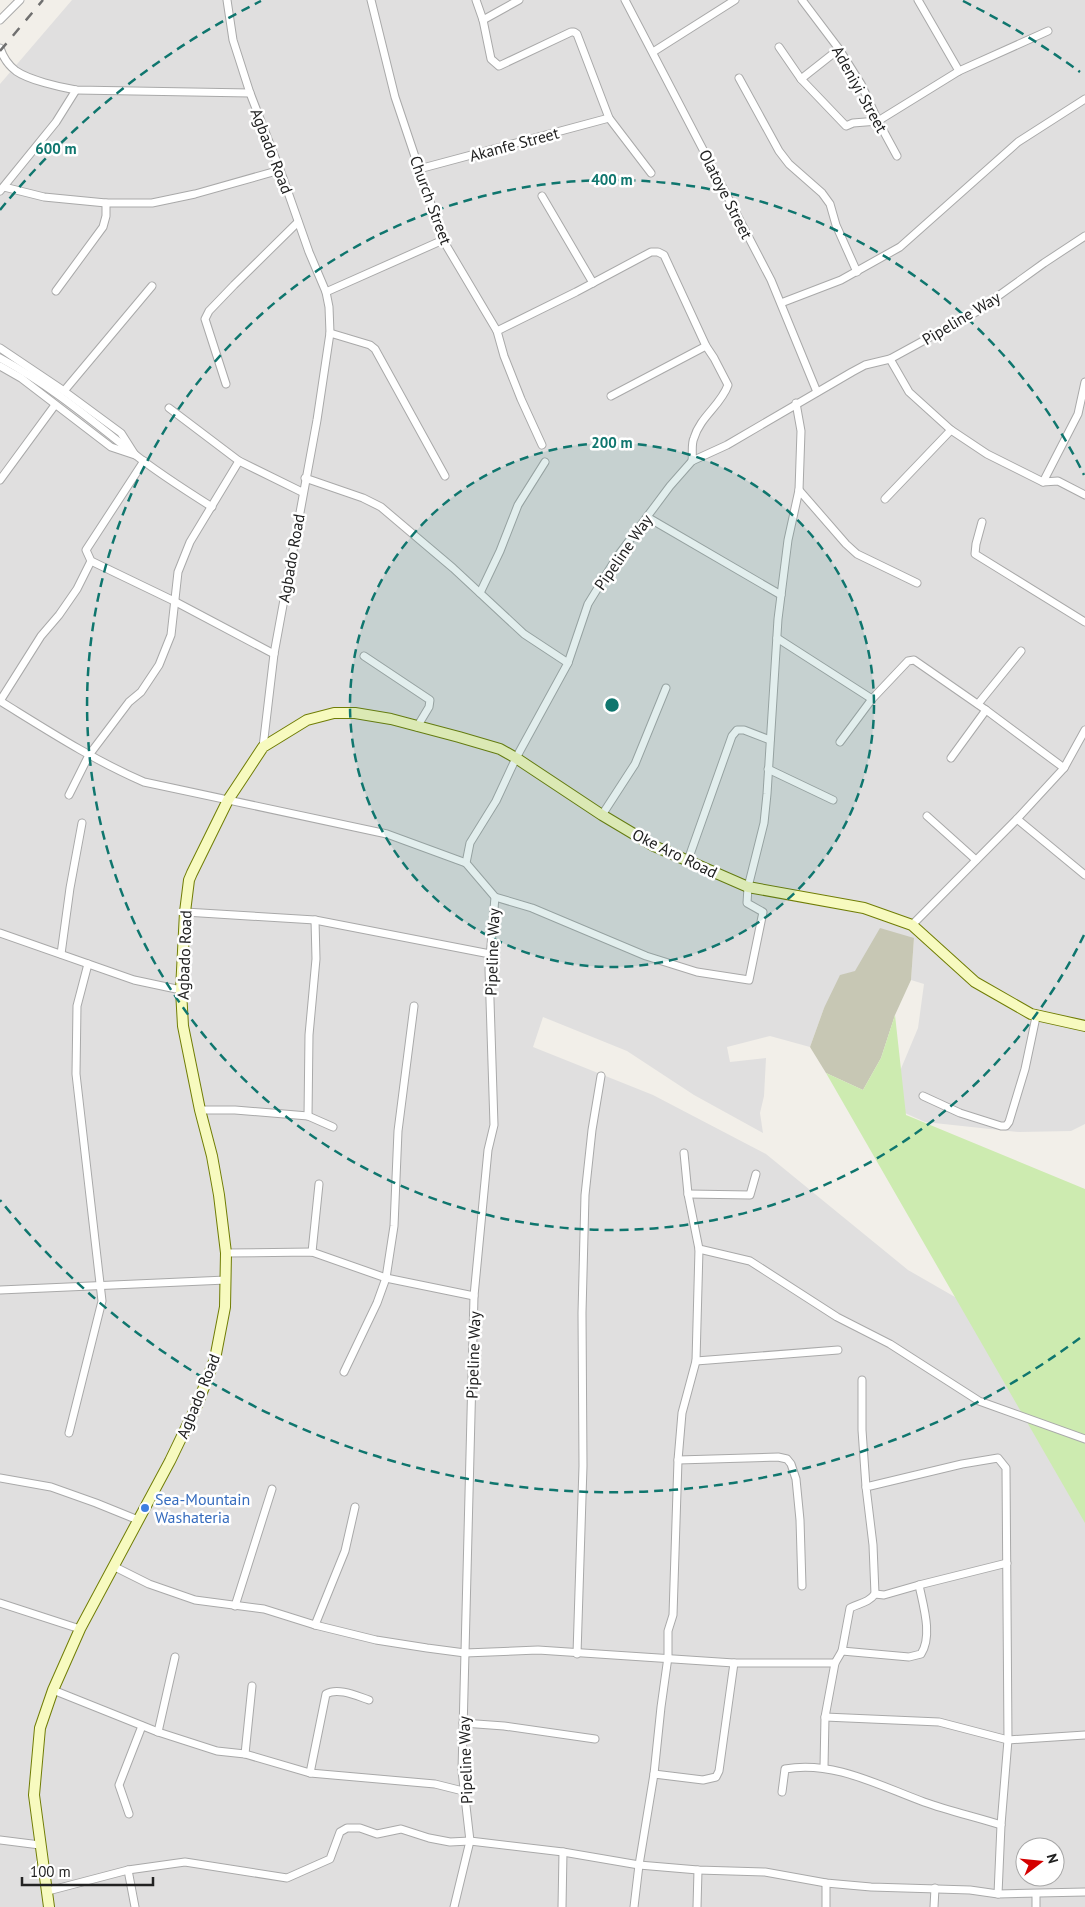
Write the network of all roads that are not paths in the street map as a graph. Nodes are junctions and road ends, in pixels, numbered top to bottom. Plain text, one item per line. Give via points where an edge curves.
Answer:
1 (20, 0) edge
2 (227, 0) edge
3 (371, 0) edge
4 (476, 0) edge
5 (519, 0) edge
6 (625, 0) edge
7 (735, 0) edge
8 (802, 0) edge
9 (918, 0) edge
10 (0, 20) edge
11 (483, 20) junction
12 (1048, 31) dead end
13 (778, 47) dead end
14 (0, 48) edge
15 (839, 49) junction
16 (653, 52) junction
17 (959, 71) junction
18 (739, 78) dead end
19 (801, 79) junction
20 (76, 90) junction
21 (250, 93) junction
22 (1085, 99) edge
23 (608, 118) junction
24 (878, 121) junction
25 (898, 156) dead end
26 (419, 169) junction
27 (280, 170) junction
28 (651, 173) dead end
29 (2, 189) edge
30 (542, 196) dead end
31 (106, 203) junction
32 (298, 222) junction
33 (1085, 236) edge
34 (443, 240) junction
35 (857, 272) junction
36 (593, 283) junction
37 (152, 286) dead end
38 (56, 291) dead end
39 (326, 292) junction
40 (780, 303) junction
41 (497, 331) junction
42 (330, 333) junction
43 (706, 346) junction
44 (0, 348) edge
45 (0, 358) edge
46 (890, 359) junction
47 (0, 366) edge
48 (1085, 382) edge
49 (226, 384) dead end
50 (64, 391) junction
51 (816, 392) junction
52 (611, 396) dead end
53 (796, 403) junction
54 (55, 405) junction
55 (169, 408) dead end
56 (1082, 414) edge
57 (951, 430) junction
58 (542, 444) dead end
59 (135, 455) junction
60 (144, 461) junction
61 (239, 461) junction
62 (692, 461) junction
63 (545, 462) dead end
64 (445, 476) dead end
65 (305, 478) junction
66 (0, 480) edge
67 (1043, 482) junction
68 (799, 490) junction
69 (302, 492) junction
70 (1085, 495) edge
71 (885, 499) dead end
72 (212, 507) junction
73 (648, 517) junction
74 (982, 522) dead end
75 (91, 561) junction
76 (917, 583) dead end
77 (480, 593) junction
78 (782, 595) junction
79 (174, 601) junction
80 (1085, 622) edge
81 (777, 638) junction
82 (1021, 651) dead end
83 (274, 654) junction
84 (364, 656) dead end
85 (568, 663) junction
86 (666, 688) dead end
87 (872, 699) junction
88 (0, 701) edge
89 (978, 704) junction
90 (986, 710) junction
91 (417, 726) junction
92 (1085, 730) edge
93 (770, 740) junction
94 (840, 742) dead end
95 (263, 747) junction
96 (89, 755) junction
97 (516, 758) junction
98 (951, 758) dead end
99 (768, 768) junction
100 (1064, 768) junction
101 (68, 795) dead end
102 (228, 800) junction
103 (833, 800) dead end
104 (602, 816) junction
105 (927, 816) dead end
106 (1017, 819) junction
107 (82, 823) dead end
108 (688, 860) junction
109 (976, 860) junction
110 (466, 863) junction
111 (1085, 875) edge
112 (748, 888) junction
113 (495, 897) junction
114 (185, 912) junction
115 (315, 920) junction
116 (912, 925) junction
117 (0, 933) edge
118 (61, 954) junction
119 (490, 954) junction
120 (88, 964) junction
121 (181, 990) junction
122 (414, 1006) dead end
123 (1036, 1017) junction
124 (1085, 1026) edge
125 (601, 1076) dead end
126 (923, 1096) dead end
127 (200, 1110) junction
128 (308, 1116) junction
129 (333, 1127) dead end
130 (684, 1154) dead end
131 (756, 1174) dead end
132 (319, 1184) dead end
133 (688, 1194) junction
134 (699, 1249) junction
135 (312, 1252) junction
136 (226, 1253) junction
137 (386, 1278) junction
138 (226, 1280) junction
139 (100, 1287) junction
140 (0, 1290) edge
141 (474, 1296) junction
142 (838, 1350) dead end
143 (696, 1361) junction
144 (344, 1372) dead end
145 (862, 1380) dead end
146 (69, 1433) dead end
147 (1085, 1439) edge
148 (678, 1460) junction
149 (0, 1478) edge
150 (866, 1487) junction
151 (272, 1489) dead end
152 (355, 1507) dead end
153 (138, 1520) junction
154 (1007, 1563) junction
155 (113, 1566) junction
156 (919, 1584) junction
157 (802, 1586) dead end
158 (875, 1594) junction
159 (0, 1603) edge
160 (235, 1606) junction
161 (315, 1625) junction
162 (80, 1629) junction
163 (842, 1651) junction
164 (465, 1653) junction
165 (577, 1654) junction
166 (176, 1657) dead end
167 (668, 1657) junction
168 (734, 1663) junction
169 (835, 1664) junction
170 (252, 1686) dead end
171 (53, 1690) junction
172 (369, 1700) dead end
173 (824, 1717) junction
174 (463, 1723) junction
175 (142, 1726) junction
176 (158, 1732) junction
177 (1085, 1735) edge
178 (595, 1739) dead end
179 (1008, 1740) junction
180 (245, 1754) junction
181 (824, 1767) junction
182 (310, 1773) junction
183 (654, 1774) junction
184 (463, 1791) junction
185 (782, 1792) dead end
186 (128, 1814) dead end
187 (1001, 1824) junction
188 (0, 1840) edge
189 (470, 1841) junction
190 (40, 1845) junction
191 (563, 1852) junction
192 (639, 1865) junction
193 (128, 1870) junction
194 (698, 1870) junction
195 (826, 1883) junction
196 (935, 1888) junction
197 (48, 1891) junction
198 (1085, 1892) edge
199 (998, 1894) junction
200 (1036, 1894) junction
201 (49, 1907) edge
202 (135, 1907) edge
203 (454, 1907) edge
204 (562, 1907) edge
205 (634, 1907) edge
206 (697, 1907) edge
207 (826, 1907) edge
208 (934, 1907) edge
209 (1036, 1907) edge

1 - 10 street
2 - 21 street, Agbado Road via 233,40
3 - 26 street, Church Street via 395,97
4 - 11 street
5 - 11 street
6 - 16 street, Olatoye Street
7 - 16 street
8 - 15 street, Adeniyi Street
9 - 17 street
11 - 23 street via 491,59 499,66 574,32 577,34
12 - 17 street
13 - 19 street
14 - 20 street via 16,71
15 - 19 street
15 - 24 street, Adeniyi Street via 861,84
16 - 40 street, Olatoye Street
17 - 24 street
18 - 35 street via 779,151 830,204
19 - 24 street via 846,126
20 - 21 street
20 - 29 street via 56,122
21 - 27 street, Agbado Road
22 - 35 street via 1018,142 900,247
23 - 26 street, Akanfe Street
23 - 28 street
24 - 25 street, Adeniyi Street
26 - 34 street, Church Street
27 - 31 street via 181,198 152,203
27 - 32 street, Agbado Road
29 - 31 street
30 - 36 street
31 - 38 street via 102,227
32 - 39 street, Agbado Road
32 - 49 street via 209,311 205,320
33 - 46 street, Pipeline Way via 976,312
34 - 39 street
34 - 41 street, Church Street
35 - 40 street
36 - 41 street
36 - 43 street via 651,252 664,255
37 - 50 street
39 - 42 street, Agbado Road
40 - 51 street, Olatoye Street
41 - 58 street, Church Street via 520,399
42 - 64 street via 375,349
42 - 65 street, Agbado Road
43 - 52 street
43 - 62 street via 728,385 693,438
44 - 50 street
45 - 59 street via 20,368 88,416
46 - 51 street, Pipeline Way via 865,365
46 - 57 street via 909,392
47 - 54 street via 22,378
48 - 56 street
50 - 59 street via 120,433
51 - 53 street, Pipeline Way
53 - 62 street, Pipeline Way via 727,445
53 - 68 street via 801,431
54 - 59 street via 111,447
54 - 66 street
55 - 61 street
56 - 67 street
57 - 67 street via 987,454
57 - 71 street
59 - 60 street
60 - 72 street
60 - 75 street via 89,544 86,550
61 - 69 street
61 - 72 street
62 - 73 street, Pipeline Way
63 - 77 street via 518,504
65 - 69 street, Agbado Road
65 - 77 street via 381,507
67 - 70 street via 1058,481
68 - 76 street via 857,554
68 - 78 street via 788,540
69 - 83 street, Agbado Road
72 - 79 street via 190,542 178,572
73 - 78 street
73 - 85 street, Pipeline Way via 600,582 588,604
74 - 80 street via 975,554
75 - 79 street
75 - 88 street via 77,589 40,636
77 - 85 street via 524,634
78 - 81 street
79 - 83 street
79 - 96 street via 171,635 159,665
81 - 87 street
81 - 93 street
82 - 89 street
83 - 95 street, Agbado Road
84 - 91 street via 430,700
85 - 97 street, Pipeline Way
86 - 104 street via 635,764
87 - 89 street via 908,661 914,660
87 - 94 street
88 - 96 street
89 - 90 street
90 - 98 street
90 - 100 street
91 - 95 main road, Oke Aro Road via 354,713 334,713 307,720
91 - 97 main road, Oke Aro Road via 500,749
92 - 100 street
93 - 99 street
93 - 108 street via 744,730 737,730 732,736
95 - 102 main road, Agbado Road
96 - 101 street
96 - 102 street via 144,782
97 - 104 main road, Oke Aro Road
97 - 110 street, Pipeline Way via 496,801 470,843
99 - 103 street
99 - 112 street via 764,823
100 - 106 street
102 - 110 street via 387,834
102 - 114 main road, Agbado Road via 189,880
104 - 108 main road, Oke Aro Road via 654,846
105 - 109 street
106 - 109 street
106 - 111 street
107 - 118 street
108 - 112 main road, Oke Aro Road
109 - 116 street
110 - 113 street, Pipeline Way
112 - 113 street via 747,904 763,912 749,980 697,972 646,956 532,908
112 - 116 main road, Oke Aro Road via 864,908
113 - 119 street, Pipeline Way
114 - 115 street
114 - 121 main road, Agbado Road
115 - 119 street
115 - 128 street
116 - 123 main road, Oke Aro Road via 976,982
117 - 118 street
118 - 120 street
119 - 141 street, Pipeline Way via 494,1125 488,1150
120 - 121 street via 134,980
120 - 139 street via 77,1006 76,1074
121 - 127 main road, Agbado Road via 183,1026
122 - 137 street via 398,1131 394,1226
123 - 124 main road, Oke Aro Road
123 - 126 street via 1025,1069 1006,1126 960,1113
125 - 165 street via 585,1195 583,1466
127 - 128 street
127 - 136 main road, Agbado Road via 212,1156
128 - 129 street
130 - 133 street
131 - 133 street via 752,1191 747,1196
132 - 135 street
133 - 134 street
134 - 143 street
134 - 147 street via 750,1261 979,1401
135 - 136 street
135 - 137 street
136 - 138 main road, Agbado Road
137 - 141 street
137 - 144 street
138 - 139 street
138 - 153 main road, Agbado Road via 225,1307 215,1360 197,1405
139 - 140 street
139 - 146 street via 101,1310
141 - 164 street, Pipeline Way
142 - 143 street
143 - 148 street via 682,1413
145 - 150 street
148 - 157 street via 787,1459 796,1479 800,1512
148 - 167 street via 674,1615 668,1631
149 - 153 street via 50,1487
150 - 154 street via 998,1458 1006,1468
150 - 158 street
151 - 160 street
152 - 161 street via 345,1550
153 - 155 main road, Agbado Road
154 - 156 street
154 - 179 street
155 - 160 street via 195,1600
155 - 162 main road, Agbado Road
156 - 158 street via 884,1596
156 - 163 street via 927,1645 920,1654 909,1657
158 - 163 street via 868,1602 850,1608
159 - 162 street
160 - 161 street via 264,1609
161 - 164 street via 376,1640
162 - 171 main road, Agbado Road
163 - 169 street
164 - 165 street via 538,1650
164 - 174 street, Pipeline Way
165 - 167 street
166 - 176 street
167 - 168 street
167 - 183 street
168 - 169 street
168 - 183 street via 716,1777 703,1780
169 - 173 street
170 - 180 street
171 - 175 street
171 - 190 main road, Agbado Road via 40,1728 34,1795
172 - 182 street via 337,1691 326,1694
173 - 179 street via 939,1722
173 - 181 street
174 - 178 street
174 - 184 street, Pipeline Way
175 - 176 street
175 - 186 street via 119,1785
176 - 180 street via 217,1751
177 - 179 street
179 - 187 street
180 - 182 street
181 - 185 street via 785,1768
181 - 187 street
182 - 184 street via 435,1784
183 - 192 street
184 - 189 street, Pipeline Way
187 - 199 street
188 - 190 street
189 - 191 street
189 - 193 street via 450,1842 401,1829 377,1834 360,1828 347,1828 340,1832 330,1859 287,1878 185,1862
189 - 203 street, Pipeline Way
190 - 197 main road, Agbado Road
191 - 192 street
191 - 204 street
192 - 194 street
192 - 205 street
193 - 197 street
193 - 202 street
194 - 195 street via 765,1872
194 - 206 street
195 - 196 street
195 - 207 street
196 - 199 street
196 - 208 street
197 - 201 main road, Agbado Road
198 - 200 street
199 - 200 street
200 - 209 street

